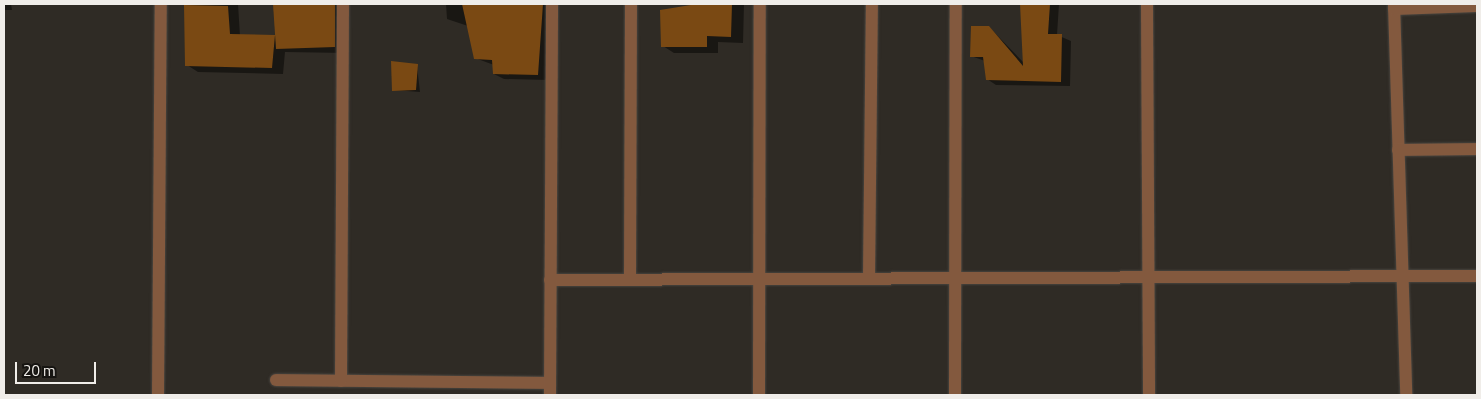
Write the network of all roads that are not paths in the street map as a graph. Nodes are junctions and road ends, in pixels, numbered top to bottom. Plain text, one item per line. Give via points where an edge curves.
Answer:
1 (161, 4) edge
2 (343, 4) edge
3 (552, 4) edge
4 (631, 4) edge
5 (760, 4) edge
6 (872, 4) edge
7 (956, 4) edge
8 (1147, 4) edge
9 (1394, 6) edge
10 (1477, 6) edge
11 (1477, 149) edge
12 (1398, 150) junction
13 (1401, 276) junction
14 (1477, 276) edge
15 (1149, 277) junction
16 (869, 278) junction
17 (956, 278) junction
18 (630, 279) junction
19 (759, 279) junction
20 (550, 280) junction
21 (276, 380) dead end
22 (341, 381) junction
23 (550, 389) edge
24 (158, 395) edge
25 (759, 395) edge
26 (955, 395) edge
27 (1149, 395) edge
28 (1406, 395) edge

1 - 24 street
2 - 22 street
3 - 20 street
4 - 18 street
5 - 19 street
6 - 16 street
7 - 17 street
8 - 15 street
9 - 10 street
9 - 12 street
11 - 12 street
12 - 13 street
13 - 14 street
13 - 15 street
13 - 28 street
15 - 17 street
15 - 27 street
16 - 17 street
16 - 19 street
17 - 26 street
18 - 19 street
18 - 20 street
19 - 25 street
20 - 23 street
21 - 22 street
22 - 23 street

